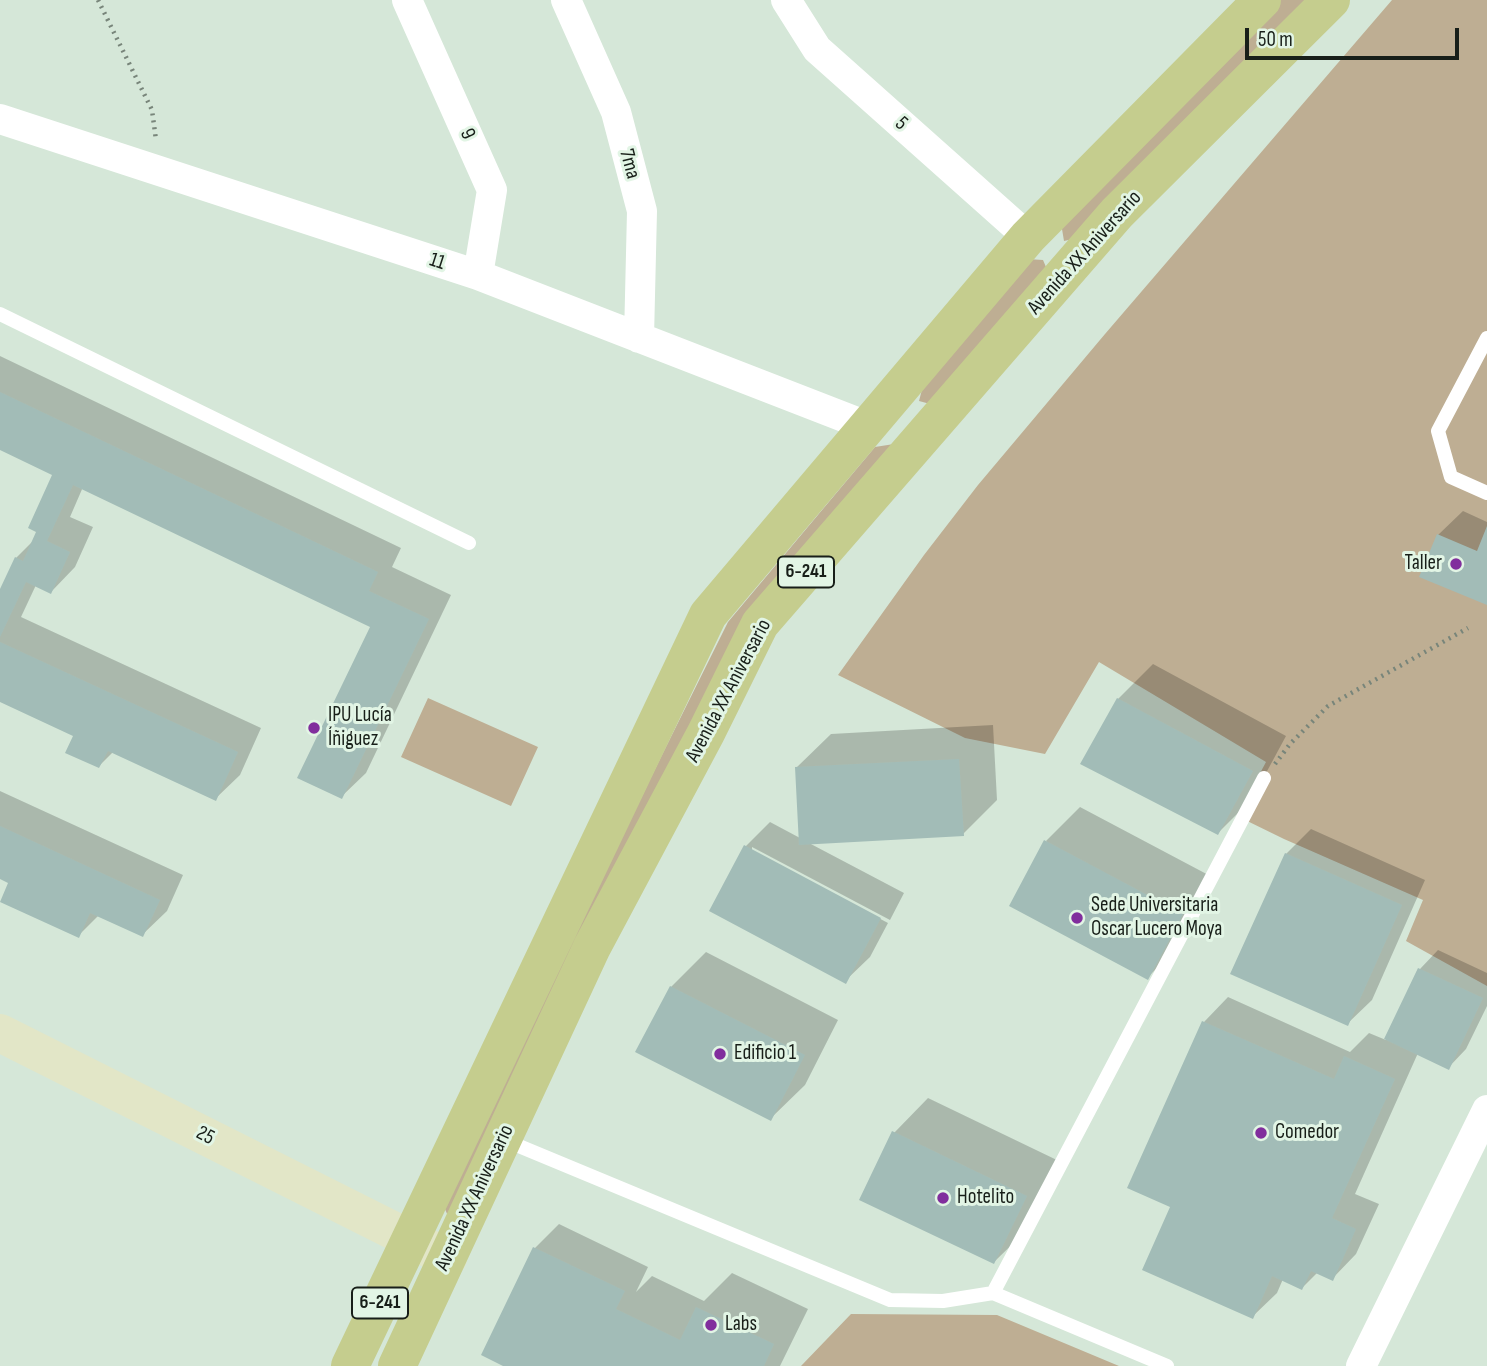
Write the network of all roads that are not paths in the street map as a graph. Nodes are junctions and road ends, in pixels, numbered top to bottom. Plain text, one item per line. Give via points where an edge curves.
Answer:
1 (407, 0) edge
2 (566, 0) edge
3 (786, 0) edge
4 (1262, 0) edge
5 (1331, 0) edge
6 (0, 119) edge
7 (1028, 237) junction
8 (478, 275) junction
9 (0, 314) edge
10 (639, 338) junction
11 (1487, 338) edge
12 (867, 426) junction
13 (1487, 494) edge
14 (469, 543) dead end
15 (1264, 778) road end
16 (0, 1033) edge
17 (1487, 1110) edge
18 (502, 1139) junction
19 (410, 1240) junction
20 (447, 1258) junction
21 (993, 1293) junction
22 (350, 1366) edge
23 (397, 1366) edge
24 (1167, 1366) edge
25 (1361, 1366) edge

1 - 8 street, 9 via 492,190
2 - 10 street, 7ma via 615,112 642,211
3 - 7 street, 5 via 817,49
4 - 7 main road, Avenida XX Aniversario / 6-241
5 - 18 main road, Avenida XX Aniversario / 6-241 via 1117,213 760,624 592,947
6 - 8 street, 11
7 - 12 main road, Avenida XX Aniversario / 6-241
8 - 10 street, 11
9 - 14 lane
10 - 12 street, 11
11 - 13 lane via 1438,431 1451,477
12 - 19 main road, Avenida XX Aniversario / 6-241 via 708,615
15 - 21 lane
16 - 19 street, 25
17 - 25 street
18 - 20 main road, Avenida XX Aniversario / 6-241
18 - 21 lane via 890,1300 943,1301
19 - 20 street, 25
19 - 22 main road, Avenida XX Aniversario / 6-241
20 - 23 main road, Avenida XX Aniversario / 6-241
21 - 24 lane

